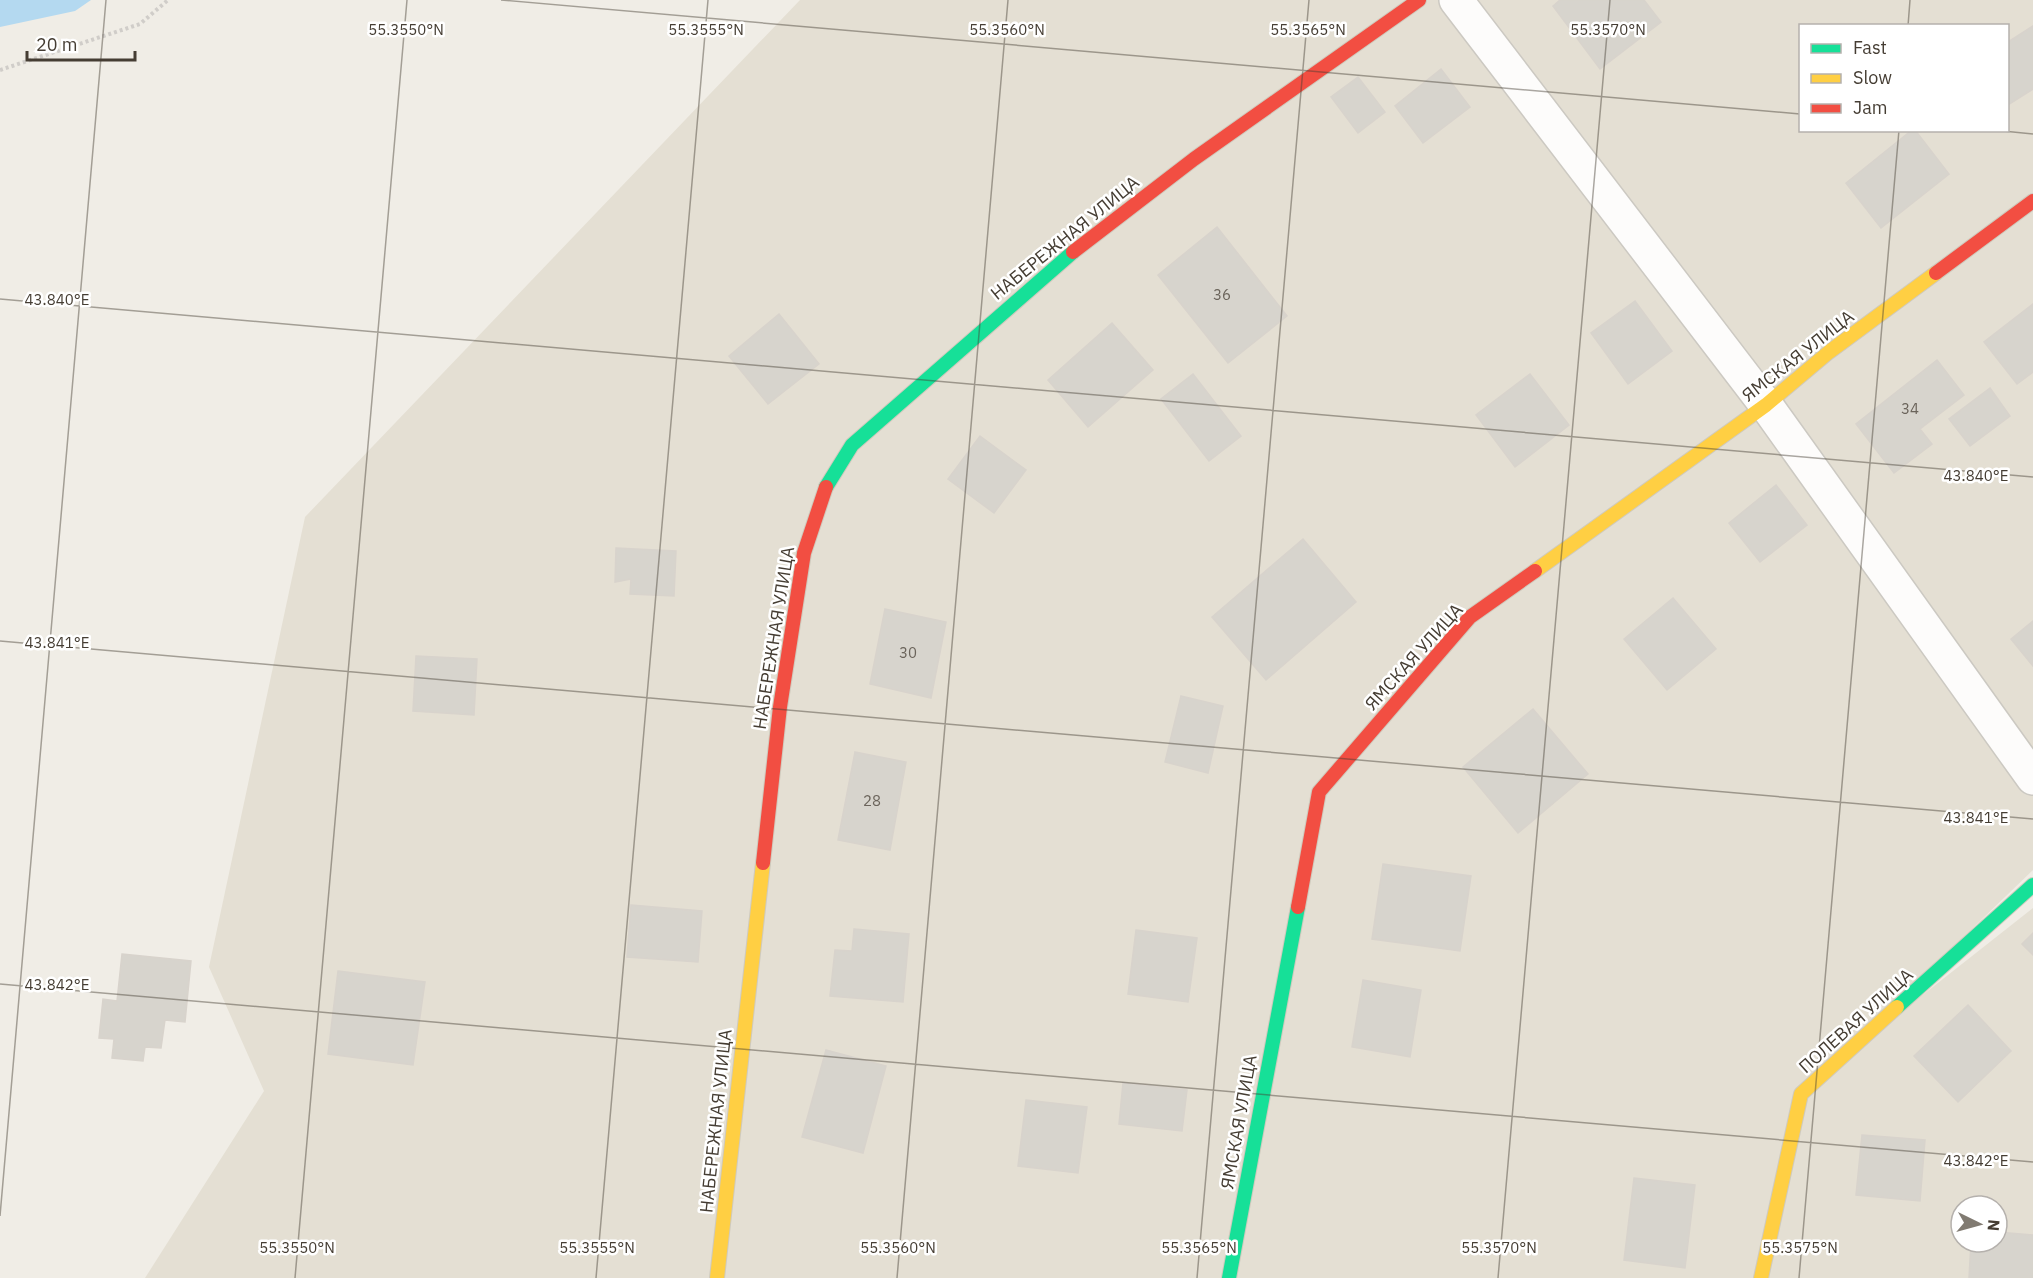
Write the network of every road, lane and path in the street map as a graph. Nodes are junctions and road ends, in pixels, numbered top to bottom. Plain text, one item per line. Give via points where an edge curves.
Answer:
1 (168, 0) edge
2 (1419, 0) edge
3 (1455, 0) edge
4 (0, 70) edge
5 (2033, 201) edge
6 (1766, 405) junction
7 (2033, 778) edge
8 (2033, 885) edge
9 (717, 1278) edge
10 (1229, 1278) edge
11 (1761, 1278) edge

1 - 4 path via 140,24
2 - 9 street, НАБЕРЕЖНАЯ УЛИЦА via 1194,159 1056,265 852,445 825,488 804,553 780,707
3 - 6 street
5 - 6 street, ЯМСКАЯ УЛИЦА via 1829,352
6 - 7 street
6 - 10 street, ЯМСКАЯ УЛИЦА via 1470,618 1318,792
8 - 11 street, ПОЛЕВАЯ УЛИЦА via 1802,1094

